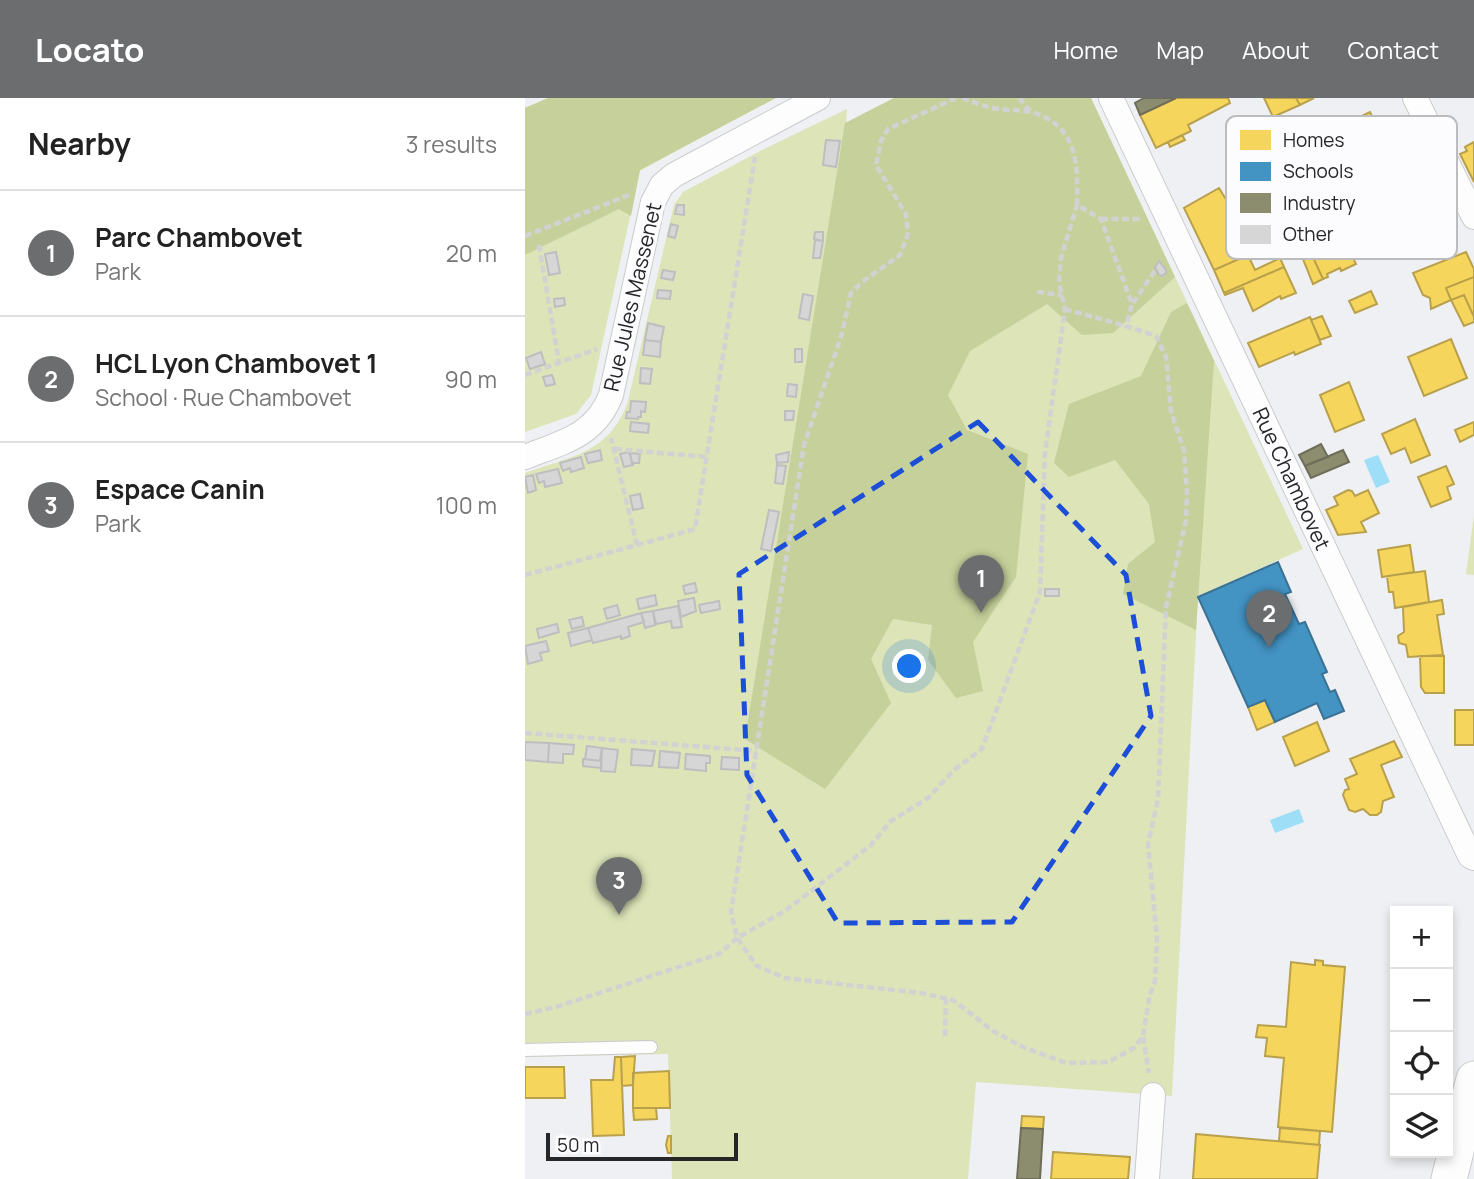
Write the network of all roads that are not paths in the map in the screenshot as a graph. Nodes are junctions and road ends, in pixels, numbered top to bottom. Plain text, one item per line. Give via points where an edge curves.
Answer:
1 (818, 98) edge
2 (1111, 98) edge
3 (1415, 98) edge
4 (1424, 116) edge
5 (1457, 183) edge
6 (1474, 218) edge
7 (525, 457) edge
8 (1474, 858) edge
9 (651, 1047) dead end
10 (525, 1050) edge
11 (1474, 1079) edge
12 (1153, 1095) road end
13 (1147, 1179) edge
14 (1449, 1179) edge

1 - 7 street, Rue Jules Massenet via 662,185 653,202 611,395 588,430
2 - 8 street, Rue Chambovet
3 - 4 street
5 - 6 street
9 - 10 lane
11 - 14 main road
12 - 13 street

